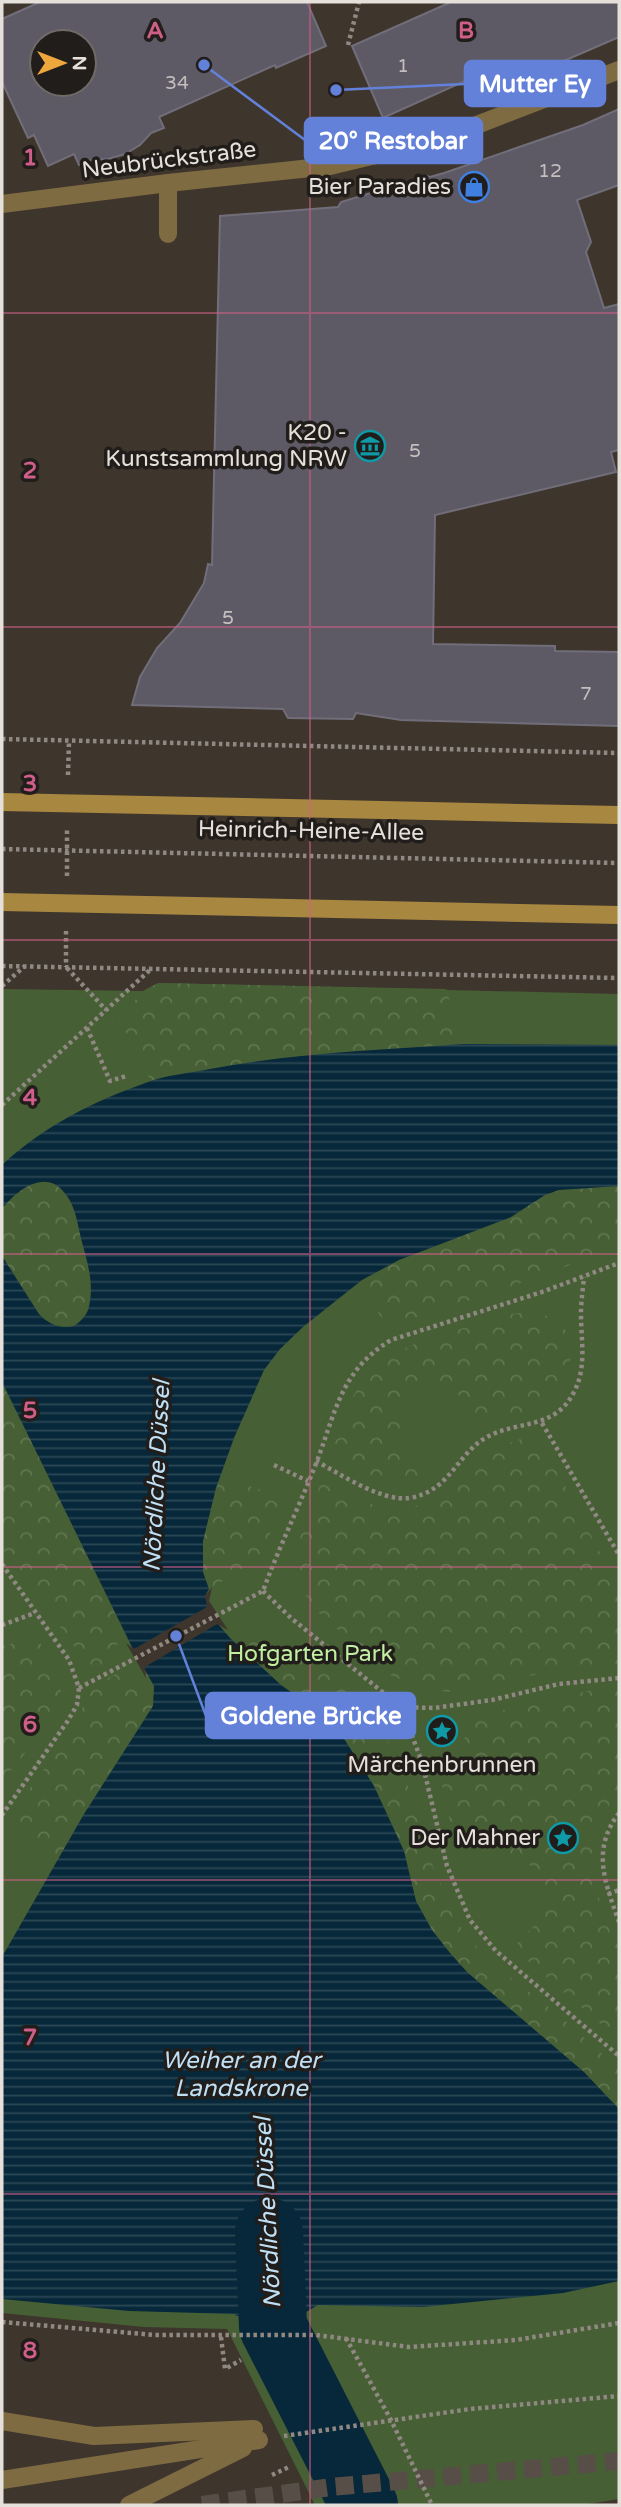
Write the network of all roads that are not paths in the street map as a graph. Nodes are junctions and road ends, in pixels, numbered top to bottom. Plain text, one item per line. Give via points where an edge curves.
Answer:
1 (619, 70) edge
2 (168, 183) junction
3 (2, 204) edge
4 (168, 234) dead end
5 (2, 802) edge
6 (619, 816) edge
7 (2, 902) edge
8 (619, 915) edge
9 (2, 2421) edge
10 (256, 2435) junction
11 (2, 2480) edge
12 (130, 2505) edge

1 - 2 street, Neubrückstraße via 438,140 330,166
2 - 3 street, Neubrückstraße
2 - 4 street
5 - 6 main road, Heinrich-Heine-Allee
7 - 8 main road
9 - 10 street via 94,2436
10 - 11 street
10 - 12 street

